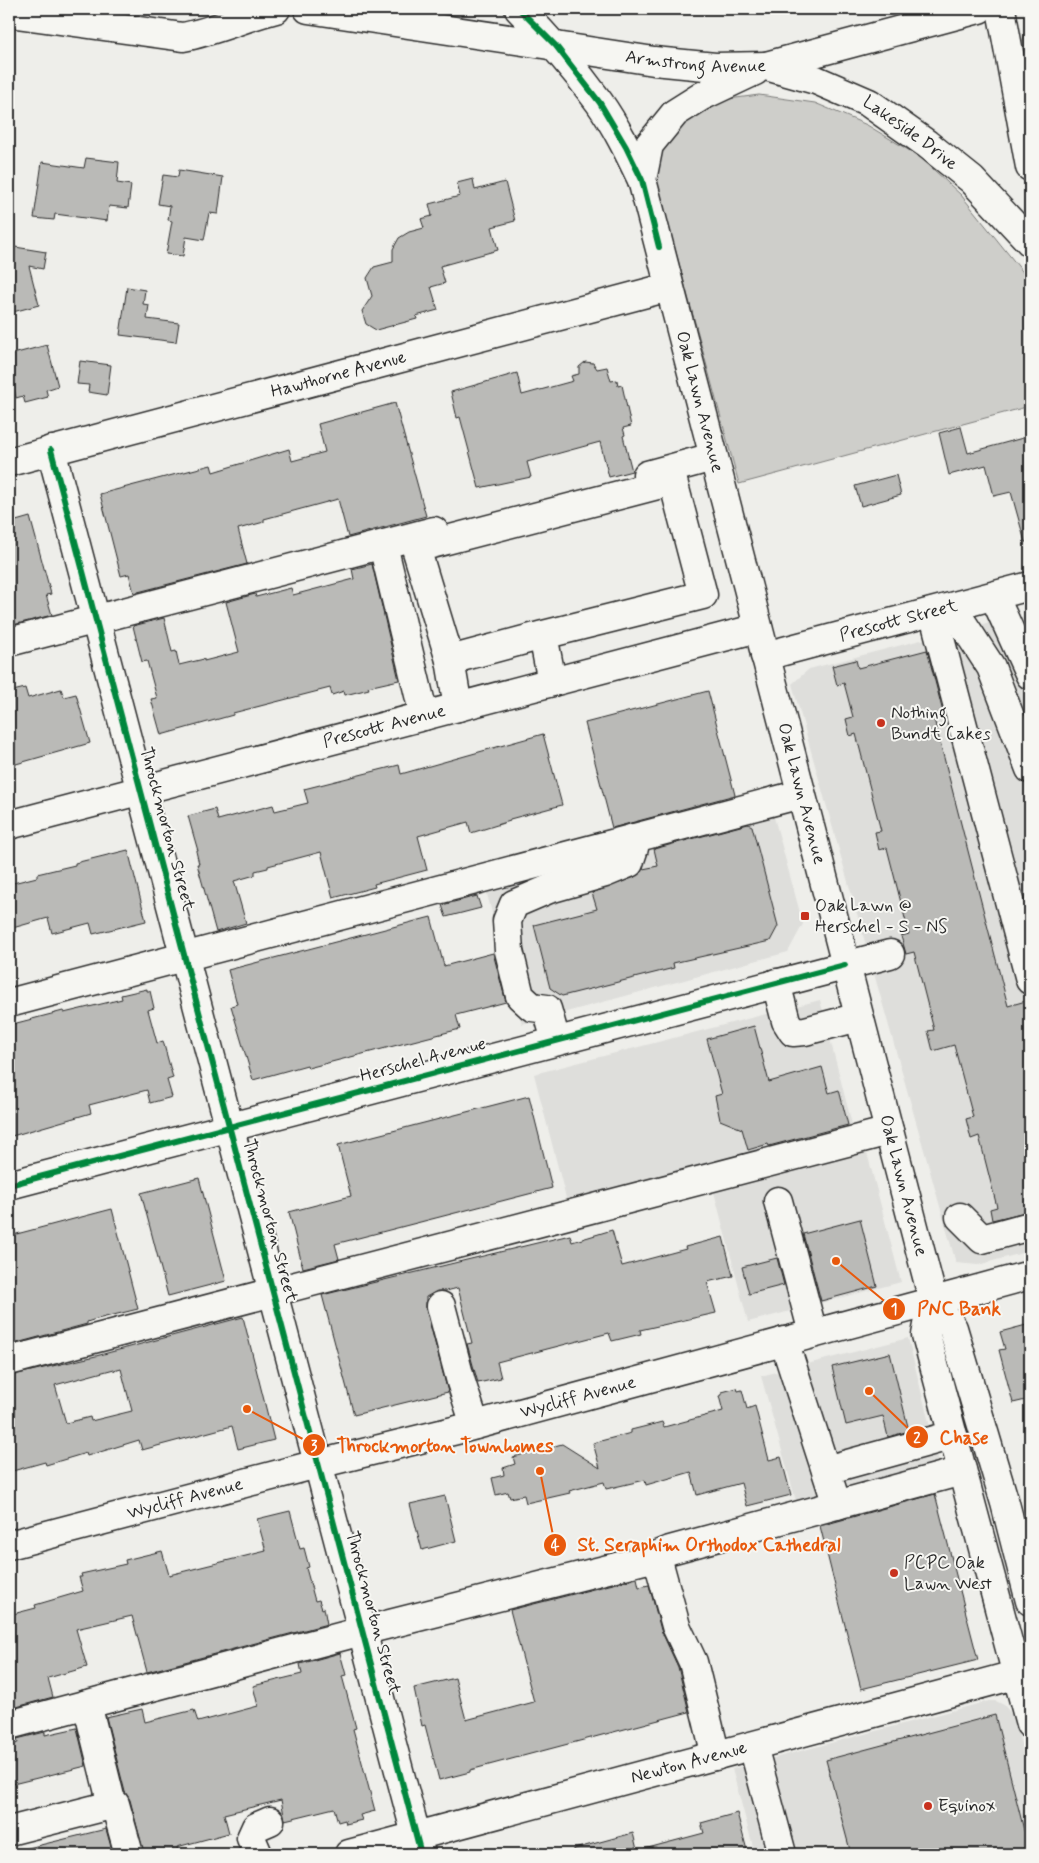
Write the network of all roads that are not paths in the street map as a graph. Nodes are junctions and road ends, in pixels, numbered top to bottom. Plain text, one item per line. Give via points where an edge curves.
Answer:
1 (222, 9) edge
2 (276, 9) edge
3 (308, 9) edge
4 (519, 9) edge
5 (979, 9) edge
6 (1001, 9) edge
7 (9, 14) edge
8 (208, 32) junction
9 (556, 46) junction
10 (766, 66) junction
11 (1030, 167) edge
12 (642, 180) junction
13 (1030, 242) edge
14 (669, 287) junction
15 (51, 450) junction
16 (9, 462) edge
17 (715, 463) junction
18 (673, 481) junction
19 (383, 545) junction
20 (1030, 586) edge
21 (994, 596) junction
22 (942, 610) junction
23 (96, 619) junction
24 (758, 628) junction
25 (542, 635) junction
26 (9, 642) edge
27 (765, 656) junction
28 (450, 660) junction
29 (1030, 675) edge
30 (552, 682) junction
31 (458, 707) junction
32 (424, 716) junction
33 (1030, 769) edge
34 (141, 790) junction
35 (801, 794) junction
36 (9, 825) edge
37 (634, 838) junction
38 (890, 954) dead end
39 (185, 957) junction
40 (846, 965) junction
41 (1030, 980) edge
42 (776, 983) junction
43 (9, 1003) edge
44 (859, 1016) junction
45 (556, 1041) junction
46 (229, 1127) junction
47 (889, 1131) junction
48 (9, 1186) edge
49 (778, 1201) dead end
50 (960, 1218) dead end
51 (1030, 1226) edge
52 (1030, 1275) edge
53 (273, 1293) junction
54 (933, 1300) junction
55 (441, 1306) dead end
56 (814, 1333) junction
57 (784, 1341) junction
58 (9, 1361) edge
59 (475, 1425) junction
60 (953, 1435) junction
61 (318, 1464) junction
62 (826, 1470) junction
63 (962, 1471) junction
64 (837, 1505) junction
65 (9, 1545) edge
66 (648, 1559) junction
67 (1030, 1602) edge
68 (362, 1631) junction
69 (1024, 1673) edge
70 (87, 1704) junction
71 (9, 1724) edge
72 (1030, 1724) edge
73 (753, 1746) junction
74 (716, 1756) junction
75 (112, 1805) junction
76 (270, 1821) dead end
77 (9, 1831) edge
78 (419, 1845) edge
79 (129, 1854) edge
80 (258, 1854) edge
81 (349, 1854) edge
82 (782, 1854) edge

1 - 8 street
2 - 8 street via 247,16
3 - 9 street, Armstrong Avenue
4 - 9 street
5 - 10 street, Armstrong Avenue
6 - 11 street
7 - 8 street via 183,37
9 - 10 street, Armstrong Avenue via 715,67
9 - 12 street via 600,103
10 - 12 street via 674,113 649,145
10 - 13 street, Lakeside Drive via 816,80 869,103 972,180
12 - 14 street, Oak Lawn Avenue
14 - 15 street, Hawthorne Avenue
14 - 17 street, Oak Lawn Avenue
15 - 16 street, Hawthorne Avenue
15 - 23 street, Throckmorton Street
17 - 18 street
17 - 19 street
17 - 24 street, Oak Lawn Avenue
18 - 25 street via 703,595
18 - 28 street via 416,548
19 - 23 street
19 - 32 street
20 - 21 street, Prescott Street
21 - 22 street, Prescott Street
21 - 29 street
22 - 27 street, Prescott Street
22 - 33 street via 991,667
22 - 41 street
23 - 26 street
23 - 34 street, Throckmorton Street
24 - 27 street, Oak Lawn Avenue
24 - 30 street, Prescott Avenue
25 - 28 street
25 - 30 street
27 - 35 street, Oak Lawn Avenue
28 - 31 street
30 - 31 street, Prescott Avenue
31 - 32 street, Prescott Avenue
32 - 34 street, Prescott Avenue
34 - 36 street, Prescott Avenue
34 - 39 street, Throckmorton Street
35 - 37 street
35 - 40 street, Oak Lawn Avenue
37 - 39 street
37 - 45 street via 629,863 548,889 514,904 507,921 509,952 520,996 532,1007 547,1009
38 - 40 street, Herschel Avenue
39 - 43 street
39 - 46 street, Throckmorton Street
40 - 42 street, Herschel Avenue
40 - 44 street, Oak Lawn Avenue
42 - 44 street via 786,1021 793,1032
42 - 45 street, Herschel Avenue
44 - 47 street, Oak Lawn Avenue
45 - 46 street, Herschel Avenue
46 - 48 street, Herschel Avenue
46 - 53 street, Throckmorton Street
47 - 53 street
47 - 54 street, Oak Lawn Avenue
49 - 56 street
50 - 51 street via 982,1239
52 - 54 street, Wycliff Avenue
53 - 58 street
53 - 61 street, Throckmorton Street
54 - 56 street, Wycliff Avenue
54 - 60 street, Oak Lawn Avenue via 926,1335
54 - 67 street, Oak Lawn Avenue via 953,1328
55 - 59 street
56 - 57 street, Wycliff Avenue
57 - 59 street, Wycliff Avenue
57 - 62 street
59 - 61 street, Wycliff Avenue
60 - 62 street
60 - 63 street, Oak Lawn Avenue
61 - 65 street, Wycliff Avenue
61 - 68 street, Throckmorton Street
62 - 64 street
63 - 64 street
63 - 69 street, Oak Lawn Avenue
64 - 66 street via 670,1550
66 - 68 street
66 - 74 street via 659,1564 676,1626 693,1662
68 - 70 street
68 - 78 street, Throckmorton Street
69 - 72 street, Oak Lawn Avenue
69 - 73 street, Newton Avenue
70 - 71 street
70 - 75 street
73 - 74 street, Newton Avenue
73 - 82 street
74 - 78 street, Newton Avenue
75 - 77 street
75 - 79 street via 115,1804
76 - 80 street via 256,1827 251,1838
78 - 81 street, Newton Avenue

